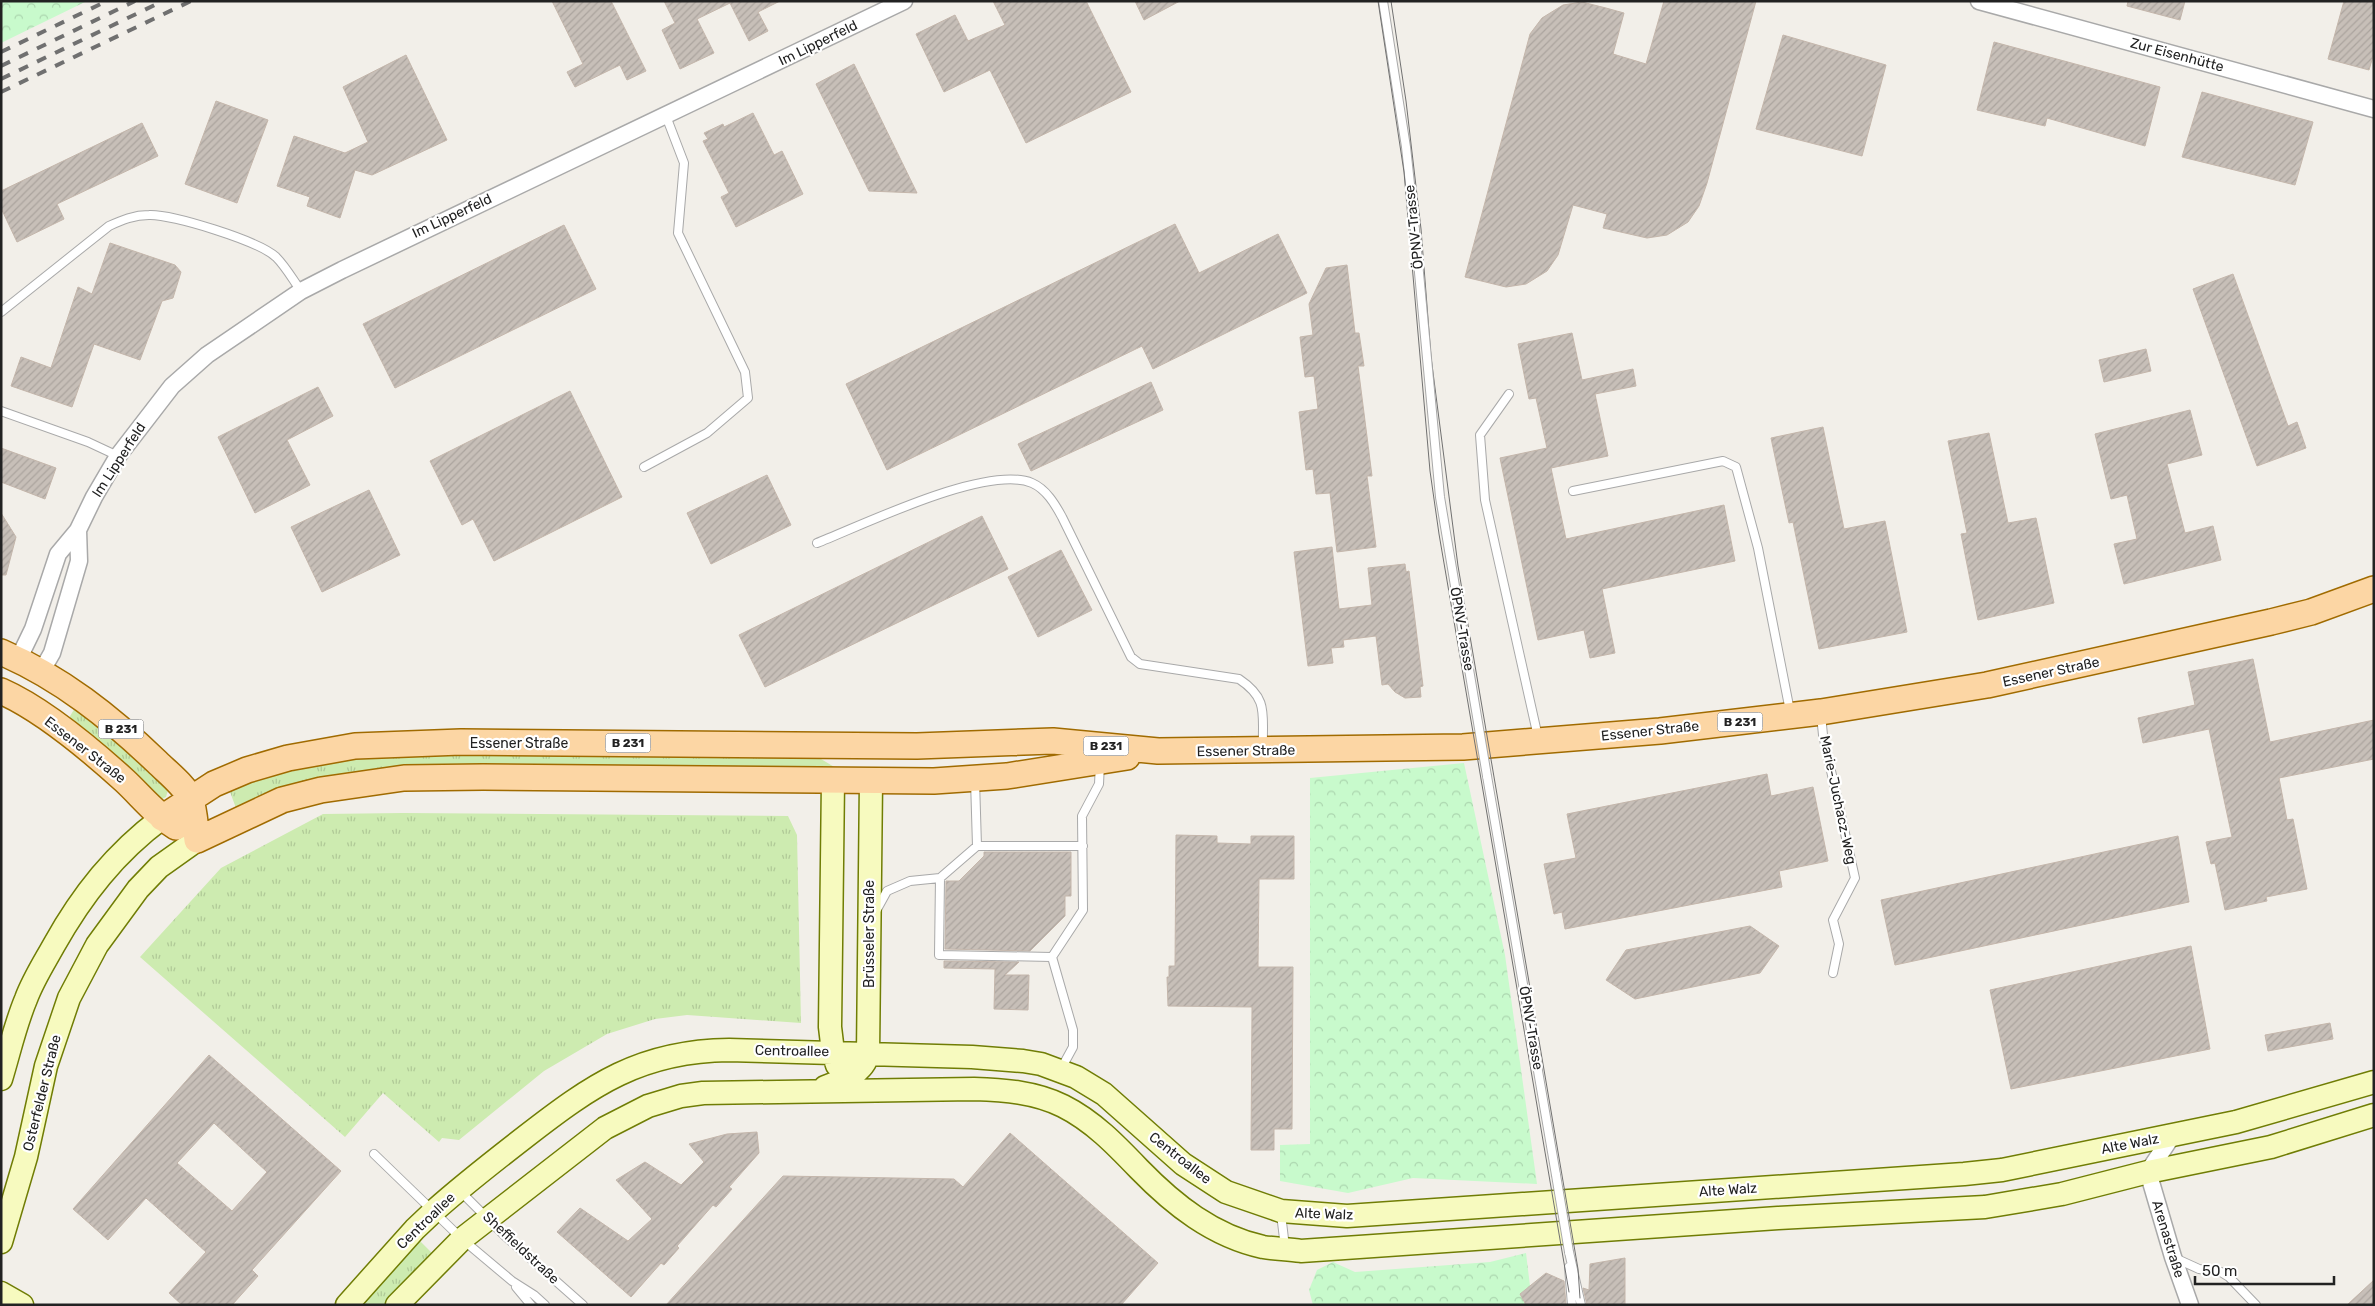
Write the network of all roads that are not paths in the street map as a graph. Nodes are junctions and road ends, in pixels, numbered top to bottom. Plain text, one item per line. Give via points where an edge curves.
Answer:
1 (904, 1) edge
2 (1383, 1) edge
3 (1979, 1) edge
4 (2374, 109) edge
5 (666, 116) junction
6 (301, 291) junction
7 (1, 312) edge
8 (1509, 394) dead end
9 (1, 411) edge
10 (118, 456) junction
11 (644, 467) dead end
12 (1573, 491) dead end
13 (78, 530) junction
14 (817, 543) dead end
15 (2374, 589) edge
16 (2374, 604) edge
17 (2311, 612) junction
18 (10, 656) edge
19 (41, 672) junction
20 (8, 694) edge
21 (1821, 712) junction
22 (1791, 716) junction
23 (1539, 741) junction
24 (857, 745) junction
25 (1158, 751) junction
26 (1263, 751) junction
27 (1100, 762) junction
28 (975, 779) junction
29 (833, 780) junction
30 (871, 781) junction
31 (190, 798) junction
32 (162, 818) junction
33 (197, 840) junction
34 (977, 846) junction
35 (1083, 846) junction
36 (940, 878) junction
37 (869, 923) junction
38 (1052, 958) junction
39 (1833, 973) dead end
40 (833, 1052) junction
41 (868, 1054) junction
42 (1060, 1070) junction
43 (1, 1080) edge
44 (2374, 1082) edge
45 (855, 1084) junction
46 (2374, 1115) edge
47 (2172, 1136) junction
48 (374, 1154) dead end
49 (2148, 1172) junction
50 (458, 1190) junction
51 (434, 1211) junction
52 (1281, 1211) junction
53 (488, 1218) junction
54 (462, 1239) junction
55 (1, 1242) edge
56 (1275, 1248) junction
57 (1570, 1252) junction
58 (2172, 1257) junction
59 (512, 1281) junction
60 (1, 1293) edge
61 (22, 1305) edge
62 (347, 1305) edge
63 (396, 1305) edge
64 (531, 1305) edge
65 (545, 1305) edge
66 (583, 1305) edge
67 (1572, 1305) edge
68 (1581, 1305) edge
69 (2190, 1305) edge
70 (2256, 1305) edge

1 - 5 street, Im Lipperfeld
2 - 57 lane, ÖPNV-Trasse, bridge via 1406,147 1440,497
3 - 4 street, Zur Eisenhütte
5 - 6 street, Im Lipperfeld via 416,233
5 - 11 lane via 684,164 678,233 745,372 748,398 707,433
6 - 7 lane via 276,257 262,248 194,224 149,215 127,217 108,226
6 - 10 street, Im Lipperfeld via 214,351 172,386
8 - 23 lane via 1480,435 1485,490
9 - 10 lane
10 - 13 street, Im Lipperfeld
12 - 22 lane via 1723,461 1736,467 1758,548
13 - 18 street, Im Lipperfeld via 58,554 33,629
13 - 19 street, Im Lipperfeld via 80,561 52,653
14 - 26 lane via 972,484 1004,480 1032,483 1052,500 1062,517 1131,658 1155,667 1239,679 1253,688 1262,706
15 - 17 main road, Essener Straße / B 231
16 - 17 main road, Essener Straße / B 231
17 - 21 main road, Essener Straße / B 231 via 2036,675
18 - 19 main road, B 231
18 - 20 main road
19 - 20 main road
19 - 31 main road, B 231 via 105,715 165,770
20 - 32 main road, Essener Straße / B 231 via 96,756
21 - 22 main road, Essener Straße / B 231
21 - 39 lane, Marie-Juchacz-Weg via 1823,735 1855,878 1833,920 1839,944
22 - 23 main road, Essener Straße / B 231
23 - 26 main road, Essener Straße / B 231 via 1463,747
24 - 25 main road, Essener Straße / B 231 via 1053,741
24 - 29 main road
24 - 30 main road
24 - 31 main road, Essener Straße / B 231 via 373,744 322,750 267,763 214,784
25 - 26 main road, Essener Straße / B 231
25 - 27 main road, Essener Straße / B 231
27 - 28 main road, Essener Straße / B 231
27 - 35 lane via 1099,784 1082,816
28 - 30 main road, Essener Straße / B 231
28 - 34 lane
29 - 30 main road, Essener Straße / B 231
29 - 33 main road, Essener Straße / B 231 via 404,778 321,790 282,800
29 - 40 street via 830,1027
30 - 37 street, Brüsseler Straße
31 - 32 main road, Essener Straße / B 231
31 - 33 main road
32 - 33 main road, Essener Straße / B 231
32 - 43 street via 111,863 73,912 26,999
33 - 55 street, Osterfelder Straße via 160,867 138,889 97,945 69,998 46,1066 26,1157
34 - 35 lane
34 - 36 lane
35 - 38 lane via 1083,910
36 - 37 lane via 910,881 888,892
36 - 38 lane via 939,955
37 - 41 street, Brüsseler Straße
38 - 42 lane via 1073,1030 1073,1047
40 - 41 street, Centroallee
40 - 45 street via 840,1071
40 - 50 street, Centroallee via 711,1050 675,1054 629,1068 568,1104
41 - 42 street, Centroallee via 1015,1060
41 - 45 street
42 - 52 street, Centroallee via 1104,1094 1162,1147 1201,1177 1226,1192
44 - 47 street, Alte Walz via 2268,1114
45 - 53 street via 817,1090 703,1093 648,1106 605,1128
45 - 56 street via 1008,1091 1062,1105 1090,1123 1187,1212 1217,1230
46 - 49 street via 2271,1147
47 - 49 street, Alte Walz
47 - 52 street, Alte Walz via 1964,1174 1347,1216
48 - 51 lane, Sheffieldstraße
49 - 56 street via 2062,1194 1986,1207 1318,1250
49 - 58 street, Arenastraße
50 - 51 street, Centroallee
50 - 53 lane, Sheffieldstraße
51 - 54 lane, Sheffieldstraße
51 - 62 street, Centroallee
52 - 56 lane
53 - 54 street
53 - 66 lane, Sheffieldstraße
54 - 59 lane, Sheffieldstraße
54 - 63 street
57 - 67 lane
57 - 68 lane
58 - 69 street, Arenastraße
58 - 70 lane via 2199,1268 2222,1272
59 - 64 lane, Sheffieldstraße
59 - 65 lane, Sheffieldstraße
60 - 61 street

